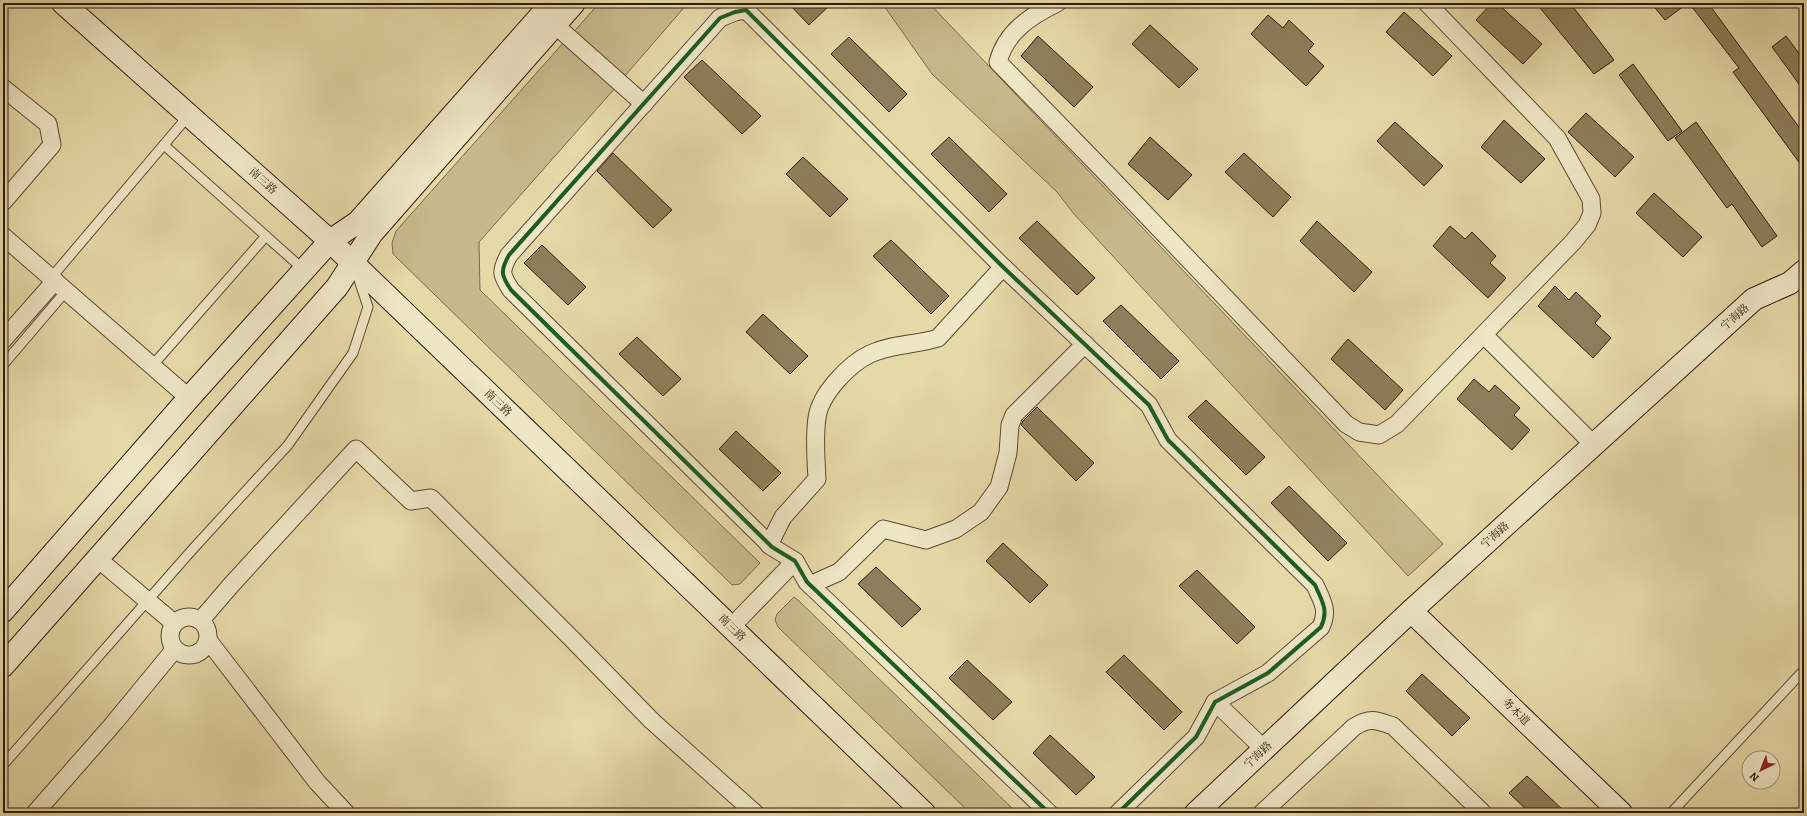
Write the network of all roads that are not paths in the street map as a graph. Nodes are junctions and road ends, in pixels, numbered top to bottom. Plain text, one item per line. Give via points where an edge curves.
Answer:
1 (64, 3) edge
2 (86, 3) edge
3 (552, 3) edge
4 (574, 3) edge
5 (1057, 3) edge
6 (1426, 3) edge
7 (554, 25) junction
8 (3, 88) edge
9 (644, 104) junction
10 (190, 115) junction
11 (164, 145) junction
12 (3, 202) edge
13 (3, 236) edge
14 (266, 236) junction
15 (336, 237) junction
16 (357, 257) junction
17 (1003, 266) junction
18 (304, 270) junction
19 (1804, 271) edge
20 (57, 283) junction
21 (1484, 335) junction
22 (3, 340) edge
23 (1085, 344) junction
24 (3, 365) edge
25 (152, 366) junction
26 (189, 398) junction
27 (1594, 445) junction
28 (770, 544) junction
29 (98, 559) junction
30 (795, 561) junction
31 (810, 585) junction
32 (148, 601) junction
33 (3, 611) edge
34 (1411, 611) junction
35 (740, 618) junction
36 (201, 620) junction
37 (174, 623) junction
38 (208, 640) junction
39 (174, 650) junction
40 (3, 666) edge
41 (1804, 670) edge
42 (1215, 702) junction
43 (1264, 749) junction
44 (3, 765) edge
45 (35, 813) edge
46 (346, 813) edge
47 (755, 813) edge
48 (924, 813) edge
49 (942, 813) edge
50 (1049, 813) edge
51 (1118, 813) edge
52 (1196, 813) edge
53 (1262, 813) edge
54 (1483, 813) edge
55 (1621, 813) edge
56 (1671, 813) edge

1 - 10 street, 南三路
2 - 15 street, 南三路
3 - 15 street via 358,222
4 - 7 street
5 - 21 street via 1037,13 1016,29 1002,48 998,62 1346,424 1359,432 1379,435 1397,424
6 - 21 street via 1557,138 1591,199 1592,213 1573,242
7 - 9 street
7 - 16 street via 372,233
8 - 12 street via 48,124 52,145
9 - 17 street via 720,18 746,10
9 - 28 street via 509,255 502,266 503,277 511,290
10 - 11 lane
10 - 15 street, 南三路
11 - 14 lane
11 - 20 lane
13 - 20 street
14 - 18 lane
14 - 25 lane
15 - 16 street, 南三路
15 - 18 street
16 - 29 street via 337,287
16 - 32 lane via 368,307 353,353 288,445
16 - 35 street, 南三路
16 - 48 street, 南三路
17 - 23 street
17 - 28 street via 938,338 928,342 898,345 870,354 849,368 828,390 817,416 814,443 817,479 783,517
18 - 26 street
19 - 27 street, 宁海路 via 1790,283 1754,299
20 - 22 street
20 - 24 lane
20 - 25 street
21 - 27 street
23 - 31 street via 1014,415 999,487 981,512 956,529 926,540 883,529 839,572
23 - 42 street via 1149,405 1168,440 1315,585 1323,603 1326,617 1321,627 1268,673
25 - 26 street
26 - 33 street
27 - 34 street, 宁海路
28 - 30 street
29 - 32 street
29 - 40 street
30 - 31 street
30 - 35 street
31 - 50 street
32 - 37 street
32 - 44 lane
34 - 43 street, 宁海路
34 - 55 street, 务本道
35 - 49 street, 南三路
36 - 37 street via 188,616
36 - 38 street via 208,631
36 - 47 street via 356,449 411,501 431,498 652,721
37 - 39 street via 169,641
38 - 39 street via 203,649 195,654 185,655
38 - 46 street via 317,782
39 - 45 street
41 - 56 lane
42 - 43 street
42 - 51 street via 1196,737
43 - 52 street, 宁海路
53 - 54 street via 1354,727 1364,721 1376,720 1393,726

